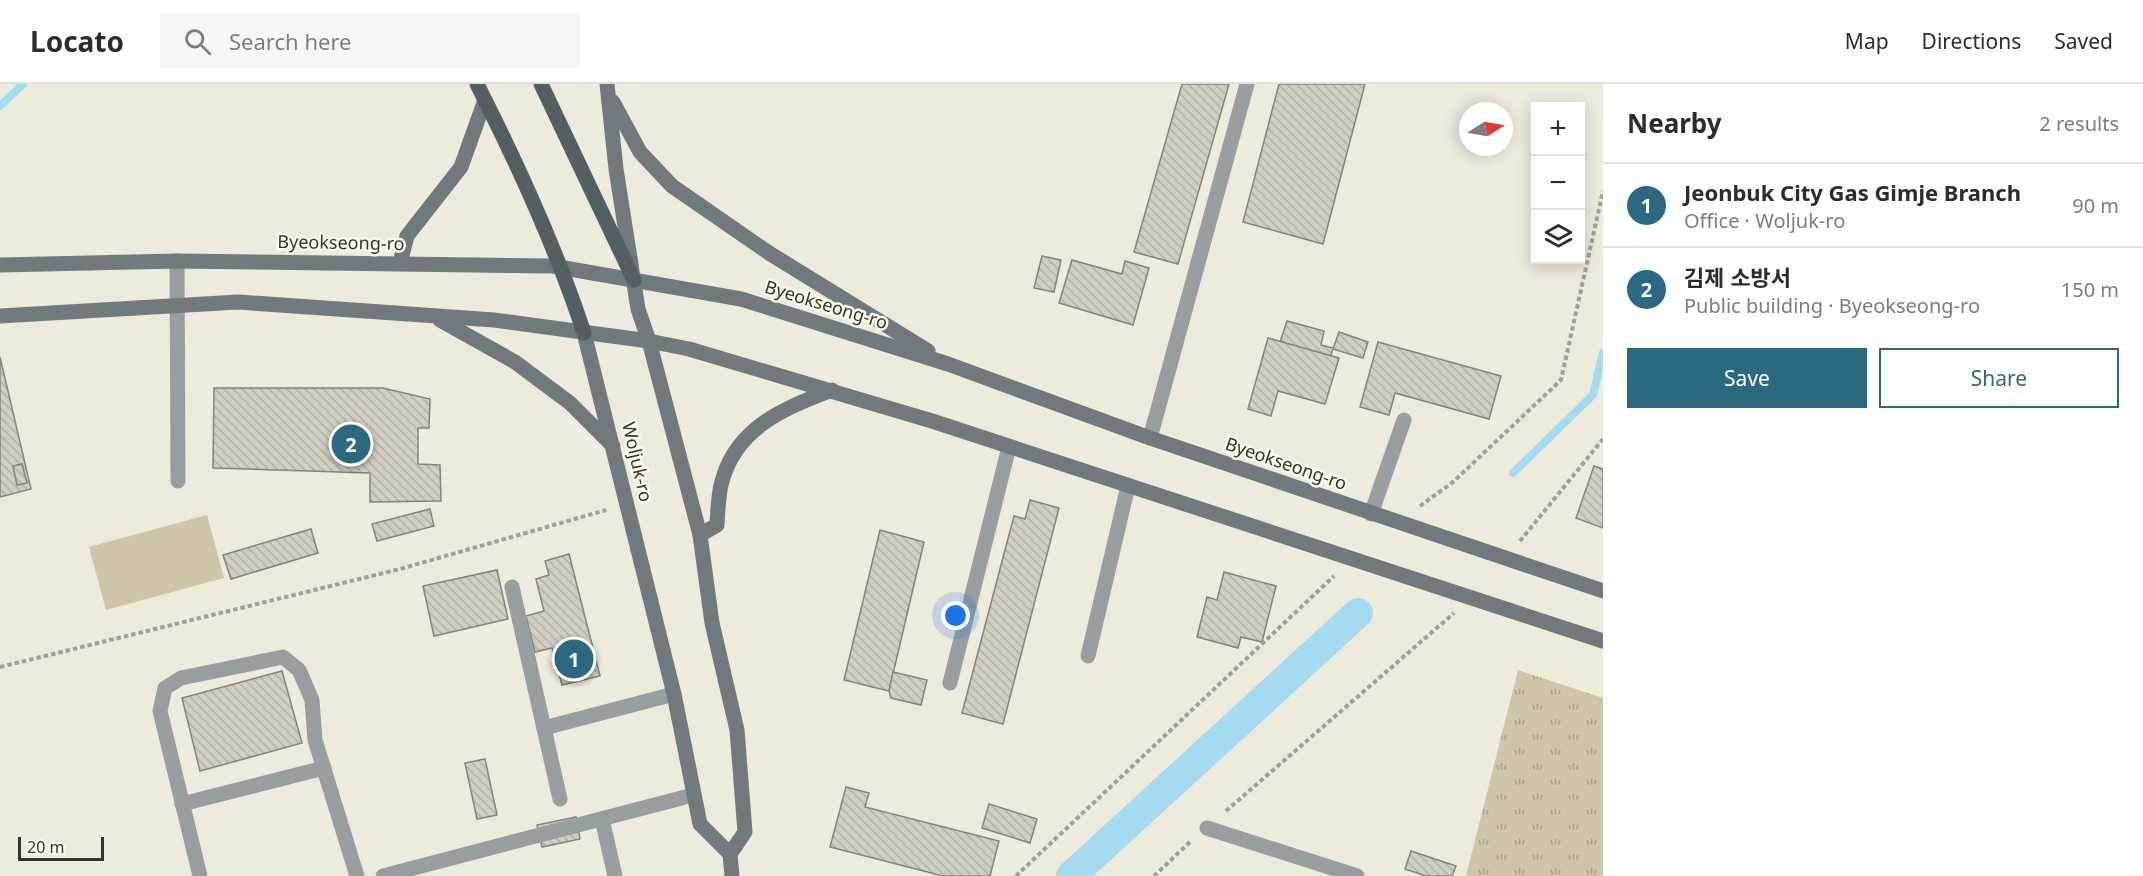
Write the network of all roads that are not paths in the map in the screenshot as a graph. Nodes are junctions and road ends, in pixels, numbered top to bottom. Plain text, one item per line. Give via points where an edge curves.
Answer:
1 (477, 84) edge
2 (541, 84) edge
3 (1247, 84) edge
4 (608, 90) edge
5 (485, 100) junction
6 (177, 261) junction
7 (400, 263) junction
8 (0, 265) edge
9 (562, 268) junction
10 (634, 280) junction
11 (178, 306) junction
12 (0, 316) edge
13 (432, 316) junction
14 (584, 333) junction
15 (649, 341) junction
16 (948, 364) junction
17 (832, 390) junction
18 (1404, 420) dead end
19 (1150, 438) junction
20 (614, 447) junction
21 (1009, 447) junction
22 (178, 480) dead end
23 (1128, 486) junction
24 (1371, 514) junction
25 (700, 535) junction
26 (512, 587) dead end
27 (1603, 591) edge
28 (1603, 641) edge
29 (1089, 656) dead end
30 (950, 682) dead end
31 (674, 694) junction
32 (544, 728) junction
33 (324, 768) junction
34 (693, 795) junction
35 (560, 799) dead end
36 (182, 804) junction
37 (602, 819) junction
38 (1207, 828) road end
39 (730, 854) junction
40 (200, 876) edge
41 (357, 876) edge
42 (383, 876) edge
43 (615, 876) edge
44 (732, 876) edge
45 (1358, 876) edge

1 - 5 main road, Woljuk-ro
2 - 10 main road
3 - 19 lane
4 - 10 main road
4 - 16 main road via 640,152 672,186 769,253
5 - 7 main road via 461,167 407,236
5 - 9 main road, Woljuk-ro via 516,160
6 - 7 main road, Byeokseong-ro
6 - 8 main road, Byeokseong-ro
6 - 11 lane
7 - 9 main road, Byeokseong-ro
9 - 10 main road, Byeokseong-ro
9 - 14 main road, Woljuk-ro
10 - 15 main road via 638,309
10 - 16 main road, Byeokseong-ro via 741,299
11 - 12 main road
11 - 13 main road via 238,302
11 - 22 lane
13 - 14 main road
13 - 20 main road via 515,362 570,403
14 - 15 main road
14 - 20 main road, Woljuk-ro
15 - 17 main road
15 - 25 main road
16 - 19 main road, Byeokseong-ro
17 - 21 main road
17 - 25 main road via 785,407 755,429 731,459 722,479 717,525
18 - 24 lane
19 - 24 main road, Byeokseong-ro
20 - 31 main road, Woljuk-ro
21 - 23 main road
21 - 30 lane
23 - 28 main road
23 - 29 lane
24 - 27 main road, Byeokseong-ro
25 - 39 main road via 712,623 737,730 746,832
26 - 32 lane
31 - 32 lane
31 - 34 main road, Woljuk-ro
32 - 35 lane
33 - 36 lane
33 - 36 lane via 315,740 312,700 299,670 283,657 182,678 165,688 160,711
33 - 41 lane
34 - 37 lane
34 - 39 main road, Woljuk-ro via 700,824
36 - 40 lane
37 - 42 lane
37 - 43 lane
38 - 45 lane
39 - 44 main road

